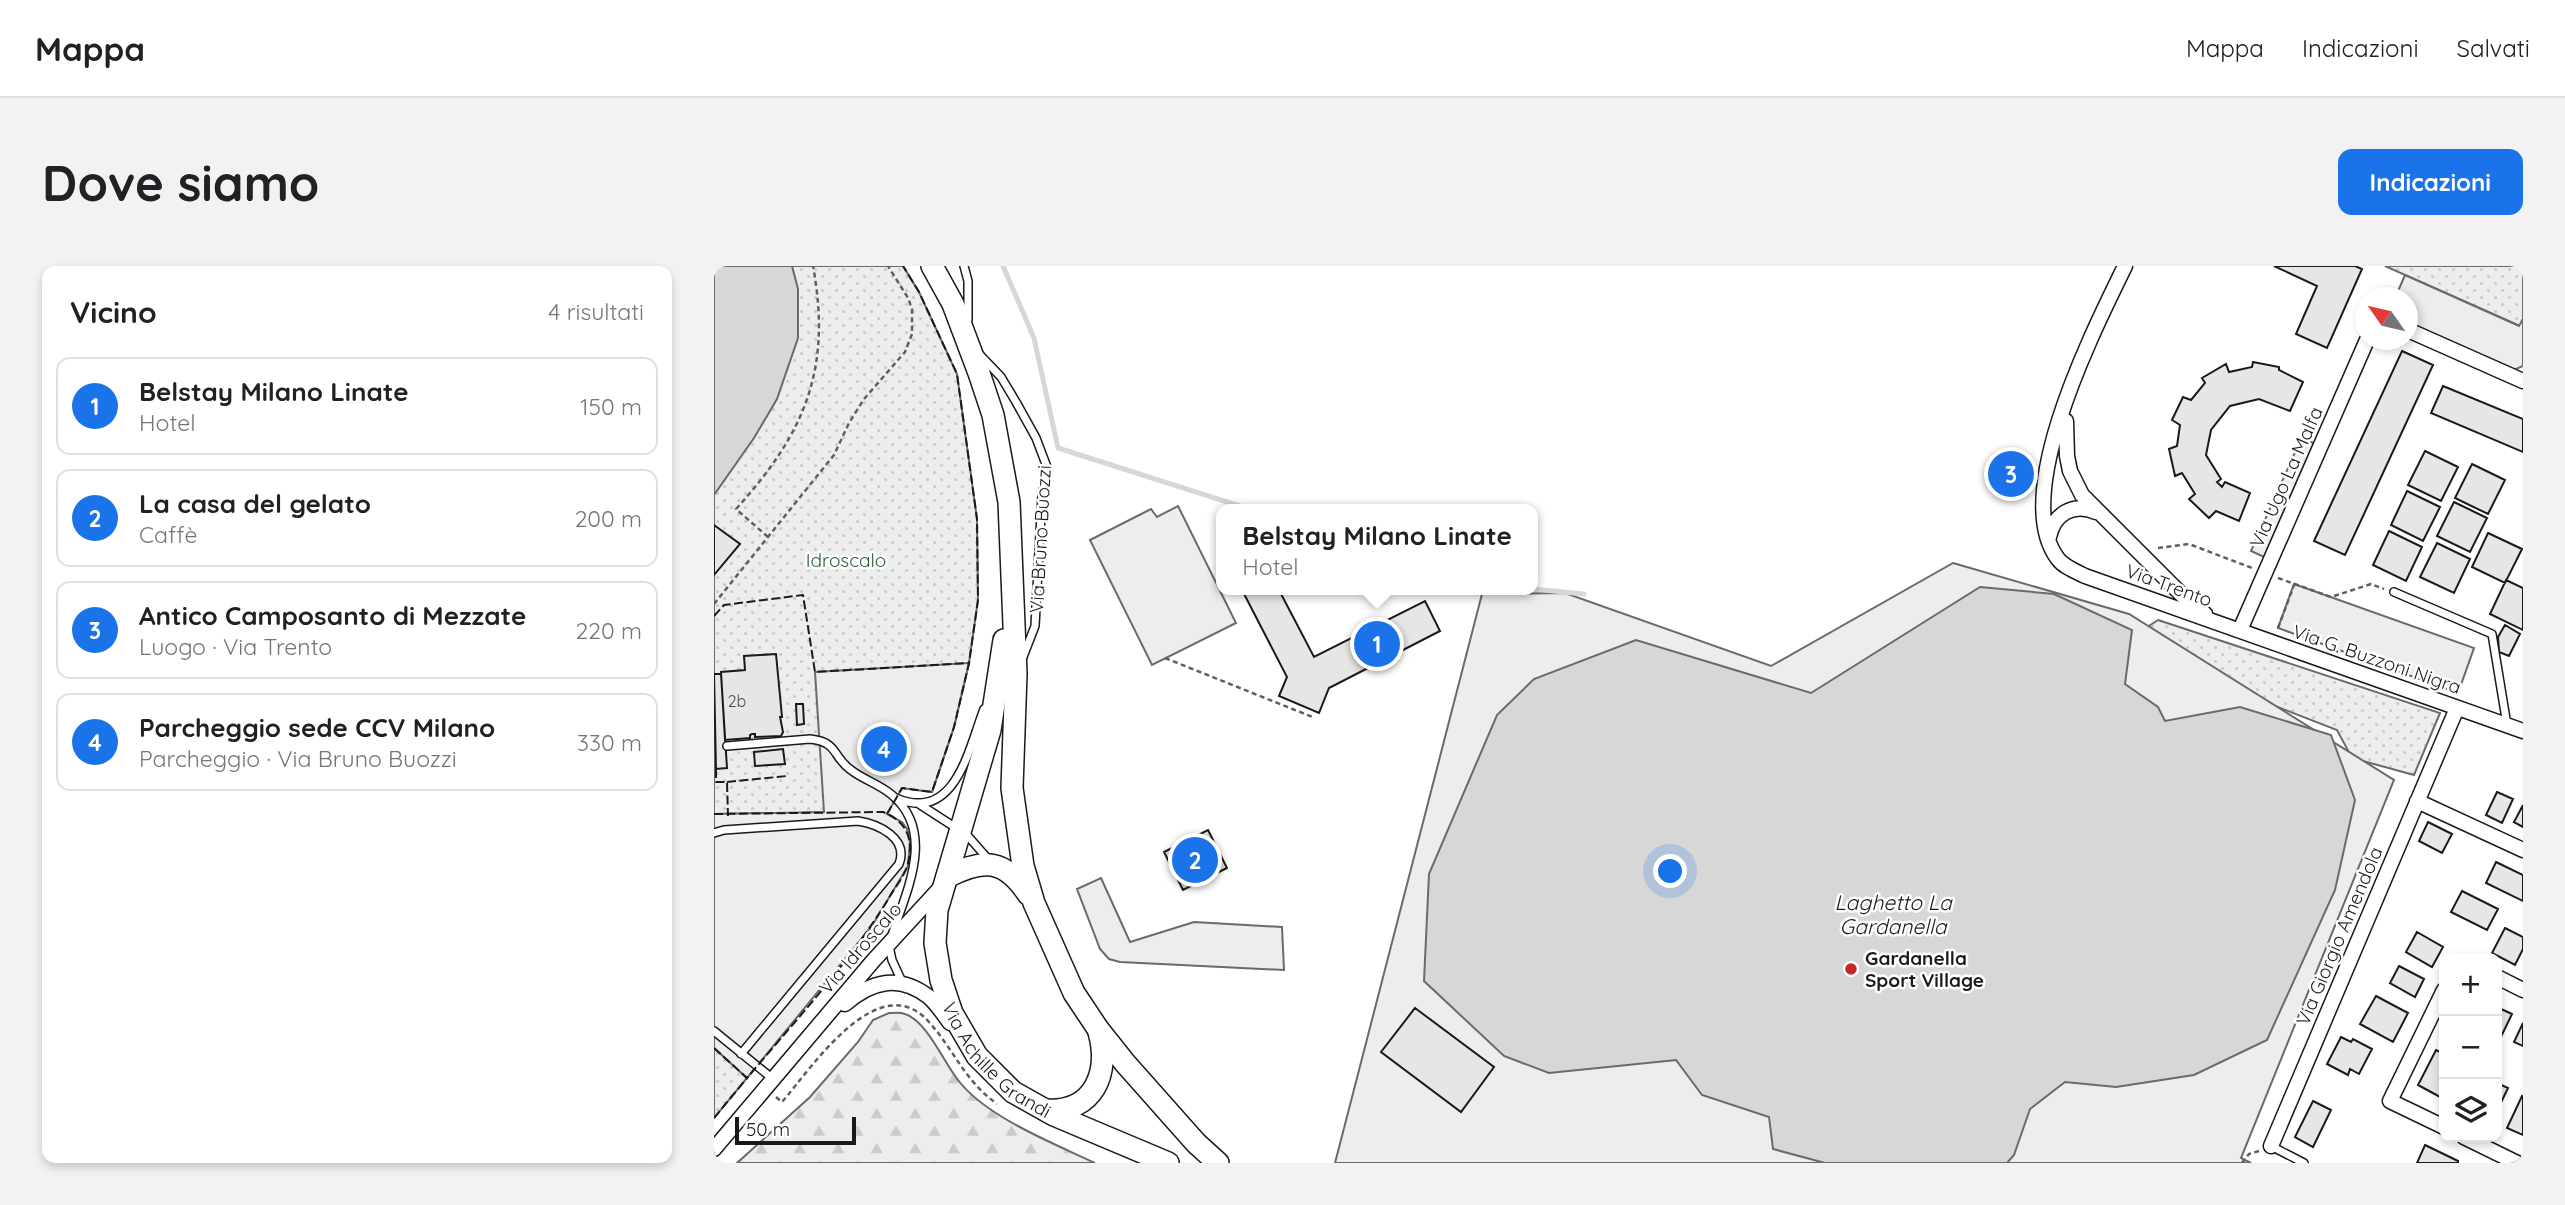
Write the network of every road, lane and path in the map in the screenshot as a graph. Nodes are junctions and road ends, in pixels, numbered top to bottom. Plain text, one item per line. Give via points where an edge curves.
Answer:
1 (813, 266) edge
2 (888, 266) edge
3 (932, 266) edge
4 (964, 266) edge
5 (2125, 266) edge
6 (2418, 335) edge
7 (967, 341) junction
8 (2363, 350) edge
9 (2523, 381) edge
10 (2069, 394) junction
11 (2100, 515) junction
12 (768, 537) junction
13 (2048, 540) junction
14 (2294, 584) dead end
15 (2394, 592) dead end
16 (714, 604) edge
17 (2218, 623) junction
18 (2239, 631) junction
19 (2268, 641) junction
20 (1165, 658) dead end
21 (1009, 669) junction
22 (2457, 708) junction
23 (1315, 718) dead end
24 (2507, 725) junction
25 (2523, 731) edge
26 (727, 746) dead end
27 (896, 798) junction
28 (2417, 801) junction
29 (919, 803) junction
30 (961, 831) junction
31 (714, 833) edge
32 (2523, 850) edge
33 (994, 864) junction
34 (946, 880) junction
35 (1034, 903) junction
36 (889, 943) junction
37 (2502, 980) edge
38 (904, 985) junction
39 (2523, 990) edge
40 (2439, 1000) edge
41 (1098, 1029) junction
42 (714, 1031) edge
43 (805, 1040) junction
44 (741, 1054) junction
45 (977, 1056) junction
46 (770, 1084) junction
47 (1007, 1110) dead end
48 (1044, 1110) junction
49 (2439, 1125) edge
50 (2474, 1142) edge
51 (2271, 1146) junction
52 (714, 1149) edge
53 (1168, 1163) edge
54 (1218, 1163) edge
55 (2242, 1163) edge
56 (2304, 1163) edge
57 (2517, 1163) edge

1 - 12 path via 819,312 818,361 810,393 796,429 760,483 736,509
2 - 12 path via 912,309 912,334 905,352 864,399 834,455
3 - 7 main road, Via Bruno Buozzi
4 - 7 lane, Via Bruno Buozzi
5 - 10 street, Via Trento via 2081,356
6 - 9 street
7 - 21 main road, Via Bruno Buozzi via 993,415 1009,502
7 - 21 lane, Via Bruno Buozzi via 1001,377 1036,438 1046,467 1035,626
8 - 18 street, Via Ugo La Malfa
10 - 11 street, Via Trento via 2066,443 2070,471 2082,495
10 - 13 street, Via Trento via 2046,473 2043,504
11 - 13 street via 2083,508 2064,512
11 - 17 street, Via Trento via 2186,599
12 - 16 path
13 - 17 street, Via Trento via 2057,557 2073,570
14 - 19 path via 2278,628 2273,626
15 - 24 lane via 2492,635
17 - 18 street, Via G. Buzzoni Nigra
18 - 19 street, Via G. Buzzoni Nigra
19 - 22 street, Via G. Buzzoni Nigra
20 - 23 path
21 - 29 lane via 961,773 941,796
21 - 30 main road, Via Bruno Buozzi
21 - 35 main road, Via Bruno Buozzi via 1012,788 1023,866
22 - 24 street, Via G. Buzzoni Nigra
22 - 28 street, Via Giorgio Amendola
24 - 25 street, Via G. Buzzoni Nigra
26 - 27 lane via 822,740 835,749 847,768
27 - 29 lane
27 - 36 lane via 914,823 916,853
28 - 32 street
28 - 51 street, Via Giorgio Amendola
29 - 30 lane
30 - 33 lane
30 - 34 main road, Via Bruno Buozzi
31 - 44 lane via 858,821 888,832 902,853 899,863
33 - 34 main road via 970,866
33 - 35 main road via 1018,879
34 - 36 street, Via Idroscalo
34 - 45 main road, Via Achille Grandi via 937,910 937,962 952,1013
35 - 41 main road via 1074,993
36 - 38 lane
36 - 43 street, Via Idroscalo
37 - 39 street
38 - 43 street, Via Idroscalo via 864,989
38 - 45 street via 930,998
40 - 49 street via 2390,1101
41 - 48 main road via 1103,1052 1095,1088 1076,1105
41 - 54 main road
42 - 44 lane
43 - 46 street, Via Idroscalo
44 - 46 lane
45 - 48 main road, Via Achille Grandi via 1013,1092
46 - 47 path via 782,1102 858,1020 879,1007 899,1004 929,1022 968,1079
46 - 52 street, Via Idroscalo
48 - 53 main road, Via Achille Grandi
50 - 57 street
51 - 55 path via 2249,1154
51 - 56 lane

